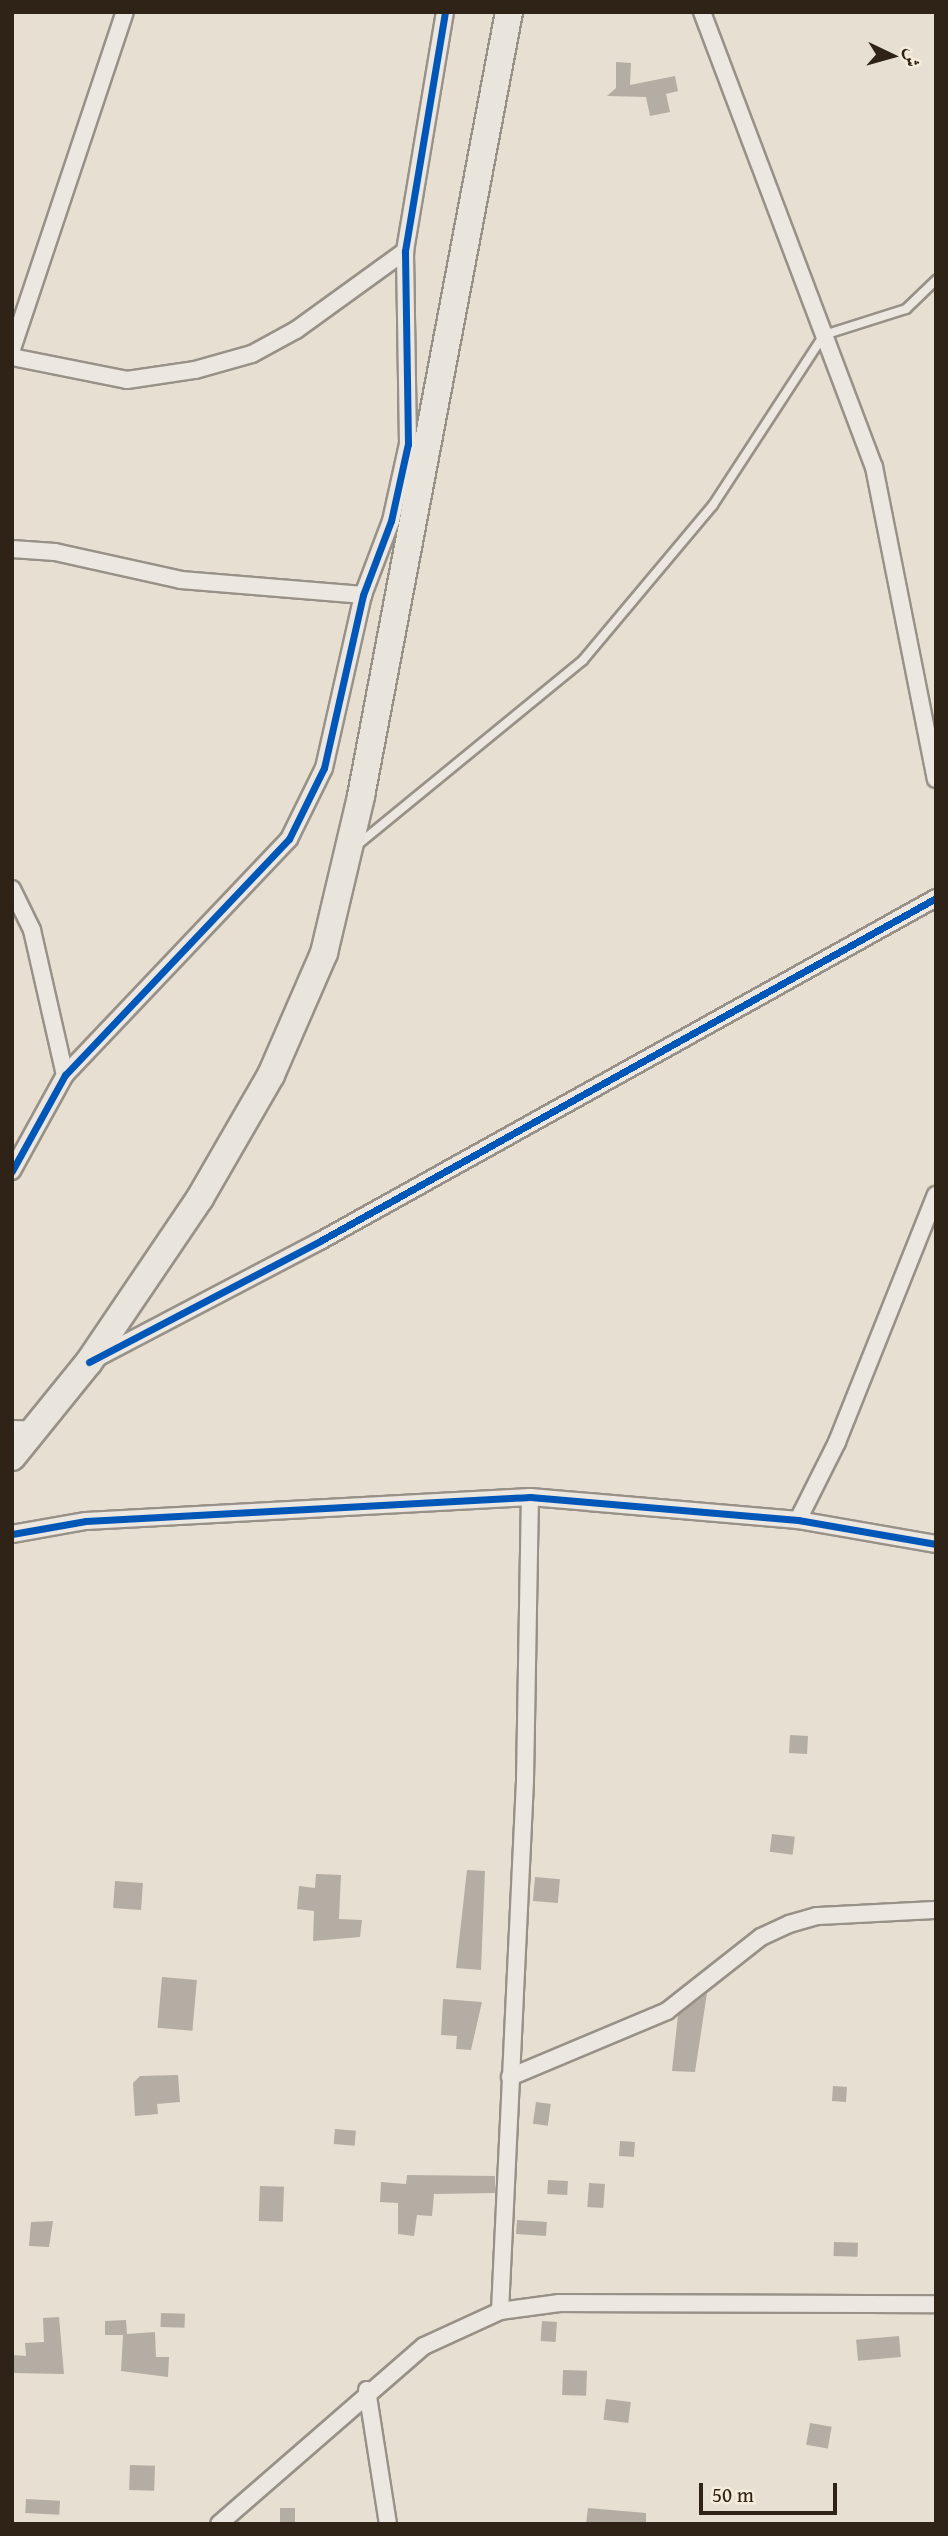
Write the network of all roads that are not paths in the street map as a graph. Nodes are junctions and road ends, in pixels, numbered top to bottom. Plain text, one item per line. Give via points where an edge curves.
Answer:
1 (125, 12) edge
2 (444, 12) edge
3 (509, 12) edge
4 (702, 12) edge
5 (405, 251) junction
6 (936, 280) edge
7 (824, 335) junction
8 (12, 349) edge
9 (12, 357) edge
10 (12, 549) edge
11 (362, 594) junction
12 (936, 779) edge
13 (349, 852) junction
14 (12, 889) edge
15 (936, 898) edge
16 (65, 1075) junction
17 (12, 1171) edge
18 (936, 1195) edge
19 (89, 1362) junction
20 (24, 1429) edge
21 (12, 1457) edge
22 (530, 1497) junction
23 (798, 1521) junction
24 (12, 1534) edge
25 (936, 1544) edge
26 (936, 1910) edge
27 (510, 2077) junction
28 (936, 2304) edge
29 (500, 2311) junction
30 (367, 2390) junction
31 (224, 2522) edge
32 (388, 2524) edge

1 - 8 street
2 - 5 street
3 - 13 main road
4 - 7 street
5 - 9 street via 296,330 252,354 195,370 127,380
5 - 11 street via 408,443 391,521
6 - 7 lane via 906,309
7 - 12 street via 887,515
7 - 13 lane via 713,505 583,660
10 - 11 street via 55,552 181,580
11 - 16 street via 338,725 302,817
13 - 19 main road via 324,953 271,1075 200,1198
14 - 16 street via 32,930
15 - 19 street via 320,1241
16 - 17 street
18 - 23 street via 837,1442
19 - 20 main road
20 - 21 main road
22 - 23 street
22 - 24 street via 100,1520
22 - 27 street via 525,1780
23 - 25 street
26 - 27 street via 817,1916 789,1924 761,1937 667,2011
27 - 29 street
28 - 29 street via 559,2303
29 - 30 street via 424,2346
30 - 31 street
30 - 32 street

